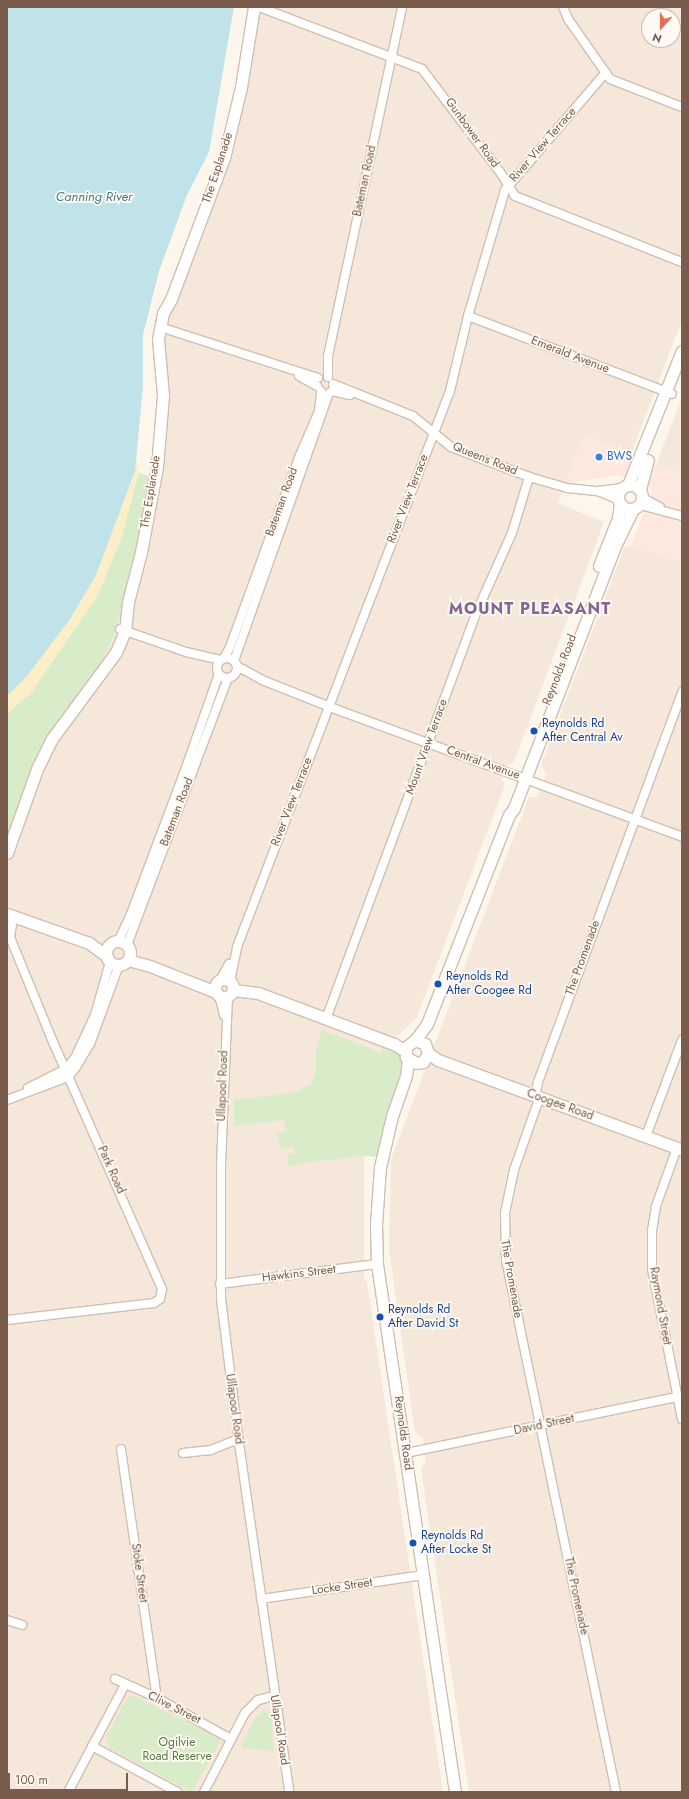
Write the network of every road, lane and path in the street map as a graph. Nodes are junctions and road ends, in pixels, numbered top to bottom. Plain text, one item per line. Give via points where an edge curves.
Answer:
1 (254, 7) edge
2 (260, 7) edge
3 (402, 7) edge
4 (563, 7) edge
5 (250, 34) junction
6 (391, 56) junction
7 (606, 72) junction
8 (682, 106) edge
9 (508, 186) junction
10 (682, 262) edge
11 (468, 316) junction
12 (163, 328) junction
13 (682, 351) edge
14 (680, 370) edge
15 (325, 385) junction
16 (669, 393) junction
17 (433, 434) junction
18 (529, 477) junction
19 (625, 486) junction
20 (598, 491) junction
21 (639, 500) junction
22 (619, 501) junction
23 (682, 516) edge
24 (611, 544) junction
25 (122, 630) junction
26 (186, 652) junction
27 (222, 659) junction
28 (233, 670) junction
29 (218, 671) junction
30 (682, 692) edge
31 (329, 706) junction
32 (429, 743) junction
33 (522, 778) junction
34 (634, 819) junction
35 (682, 837) edge
36 (7, 853) edge
37 (10, 915) edge
38 (118, 954) junction
39 (224, 988) junction
40 (326, 1019) junction
41 (682, 1040) edge
42 (53, 1042) junction
43 (416, 1052) junction
44 (75, 1058) junction
45 (67, 1072) junction
46 (537, 1097) junction
47 (11, 1098) edge
48 (646, 1136) junction
49 (679, 1149) edge
50 (378, 1264) junction
51 (220, 1284) junction
52 (7, 1320) edge
53 (680, 1396) edge
54 (682, 1419) edge
55 (540, 1427) junction
56 (238, 1439) junction
57 (121, 1449) dead end
58 (183, 1453) dead end
59 (406, 1453) junction
60 (424, 1575) junction
61 (260, 1598) junction
62 (7, 1620) edge
63 (22, 1625) dead end
64 (115, 1679) dead end
65 (125, 1685) junction
66 (274, 1696) junction
67 (157, 1698) junction
68 (231, 1739) junction
69 (92, 1746) junction
70 (68, 1792) edge
71 (177, 1792) edge
72 (204, 1792) edge
73 (289, 1792) edge
74 (455, 1792) edge
75 (616, 1792) edge

1 - 5 street, The Esplanade
2 - 5 street, The Esplanade
2 - 6 street, Gunbower Road
3 - 6 street, Bateman Road
4 - 7 street via 568,19
5 - 12 street, The Esplanade via 224,158 171,299
6 - 9 street, Gunbower Road via 414,64 427,74
6 - 15 street, Bateman Road via 328,356
7 - 8 street via 616,81
7 - 9 street, River View Terrace
9 - 10 street, Gunbower Road via 519,198
9 - 11 street, River View Terrace
11 - 16 street, Emerald Avenue
11 - 17 street, River View Terrace via 450,391
12 - 15 street, Queens Road via 285,368
12 - 25 street, The Esplanade via 163,395 156,468 141,552
13 - 14 street, Reynolds Road
14 - 16 street, Reynolds Road
15 - 17 street, Queens Road via 413,416
15 - 27 street, Bateman Road via 320,411 300,454 230,647
15 - 28 street, Bateman Road
16 - 19 street, Reynolds Road
16 - 21 street, Reynolds Road via 642,473
17 - 18 street, Queens Road via 451,447
17 - 31 street, River View Terrace
18 - 20 street, Queens Road via 567,488
18 - 32 street, Mount View Terrace via 512,533 478,609
19 - 20 street, Queens Road
19 - 21 street
19 - 22 street, Reynolds Road
20 - 22 street, Queens Road
21 - 22 street via 625,508
21 - 23 street
21 - 24 street, Reynolds Road
22 - 24 street, Reynolds Road via 618,518
24 - 33 street, Reynolds Road
25 - 26 street
25 - 36 street, The Esplanade via 116,652 108,659 51,740 37,769
26 - 27 street
26 - 29 street
27 - 28 street
27 - 29 street, Bateman Road
28 - 29 street
28 - 31 street, Central Avenue
28 - 38 street, Bateman Road
29 - 38 street, Bateman Road via 184,776
30 - 34 street, The Promenade
31 - 32 street, Central Avenue
31 - 39 street, River View Terrace
32 - 33 street, Central Avenue
32 - 40 street, Mount View Terrace
33 - 34 street, Central Avenue
33 - 43 street, Reynolds Road via 514,808 509,815
34 - 35 street, Central Avenue
34 - 46 street, The Promenade via 538,1082
37 - 38 street
37 - 42 street, Park Road via 10,937
38 - 39 street via 195,982
38 - 44 street, Bateman Road via 83,1046
38 - 45 street, Bateman Road via 87,1051
39 - 40 street via 258,993
39 - 51 street, Ullapool Road
40 - 43 street
41 - 48 street
42 - 44 street, Park Road via 61,1053
42 - 45 street, Park Road
43 - 46 street, Coogee Road
43 - 50 street, Reynolds Road via 390,1123 380,1167 376,1224
44 - 45 street, Bateman Road
45 - 47 street, Bateman Road via 16,1093
45 - 52 street, Park Road via 162,1289 160,1299 154,1303
46 - 48 street, Coogee Road
46 - 55 street, The Promenade via 538,1102 508,1193 504,1235 506,1260
48 - 49 street, Coogee Road
49 - 53 street, Raymond Street via 656,1206 652,1230 652,1269
50 - 51 street, Hawkins Street
50 - 59 street, Reynolds Road
51 - 56 street, Ullapool Road
53 - 54 street, Raymond Street
53 - 55 street, David Street
55 - 59 street, David Street
55 - 75 street, The Promenade
56 - 58 street via 211,1450
56 - 61 street, Ullapool Road
57 - 67 street, Stoke Street
59 - 60 street, Reynolds Road
60 - 61 street, Locke Street
60 - 74 street, Reynolds Road
61 - 66 street, Ullapool Road
62 - 63 street
64 - 65 street, Clive Street
65 - 67 street, Clive Street
65 - 69 street
66 - 68 street via 258,1700 249,1707
66 - 73 street, Ullapool Road
67 - 68 street, Clive Street
68 - 72 street
69 - 70 street
69 - 71 street

